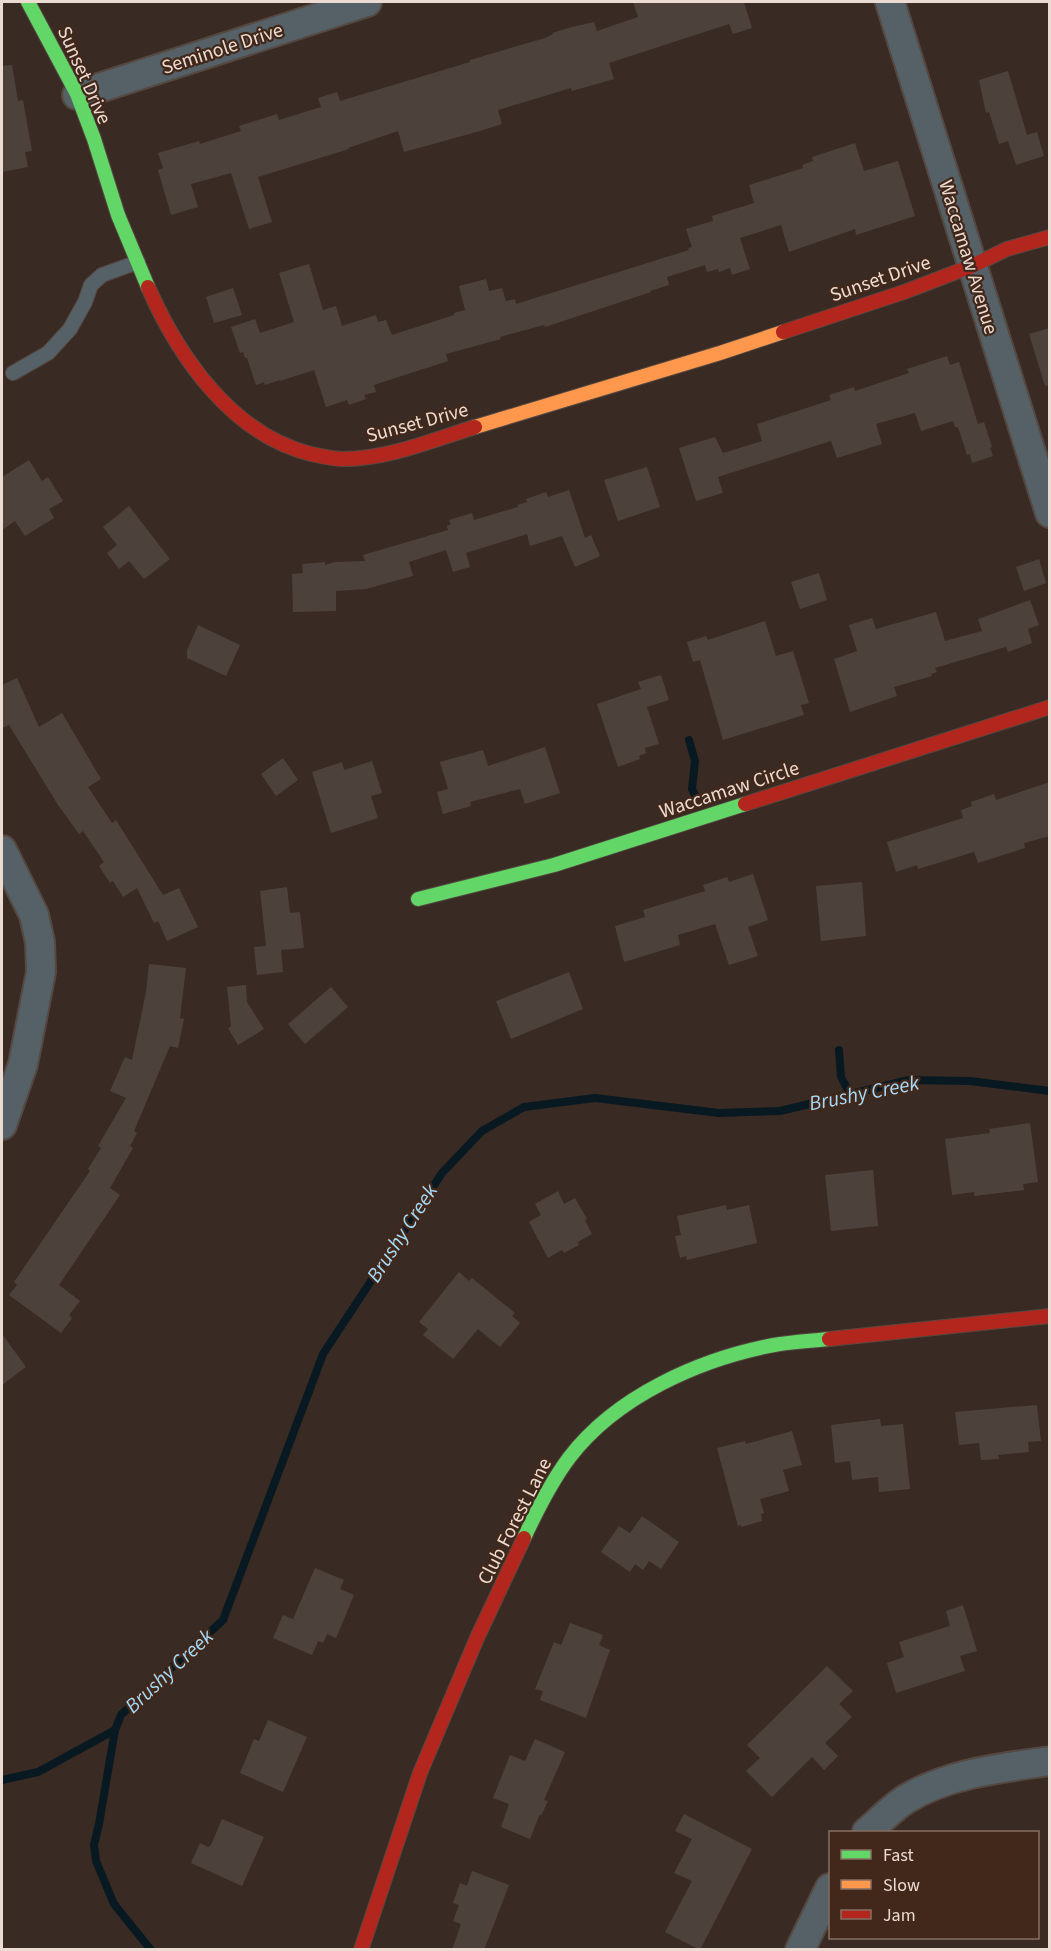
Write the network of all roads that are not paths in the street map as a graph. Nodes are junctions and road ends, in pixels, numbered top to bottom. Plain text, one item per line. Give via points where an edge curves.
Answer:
1 (367, 2) edge
2 (890, 2) edge
3 (23, 4) edge
4 (77, 95) junction
5 (1050, 237) edge
6 (138, 262) junction
7 (972, 266) junction
8 (13, 373) dead end
9 (1050, 513) edge
10 (1050, 708) edge
11 (2, 850) edge
12 (418, 899) dead end
13 (2, 1125) edge
14 (1050, 1316) edge
15 (1050, 1761) edge
16 (869, 1831) edge
17 (829, 1892) edge
18 (362, 1950) edge
19 (800, 1950) edge

1 - 4 street, Seminole Drive
2 - 7 street, Waccamaw Avenue
3 - 4 street, Sunset Drive
4 - 6 street, Sunset Drive
5 - 7 street, Sunset Drive via 1007,249
6 - 7 street, Sunset Drive via 156,307 191,363 228,407 251,428 280,444 335,459 396,451 686,363
6 - 8 lane via 102,275 91,285 70,329 48,353
7 - 9 street, Waccamaw Avenue
10 - 12 street, Waccamaw Circle via 554,865
11 - 13 street via 33,915 40,942 41,972 23,1064
14 - 18 street, Club Forest Lane via 775,1345 717,1360 667,1381 634,1399 592,1433 555,1479 477,1638 420,1773
15 - 16 street via 950,1779 906,1799
17 - 19 street

